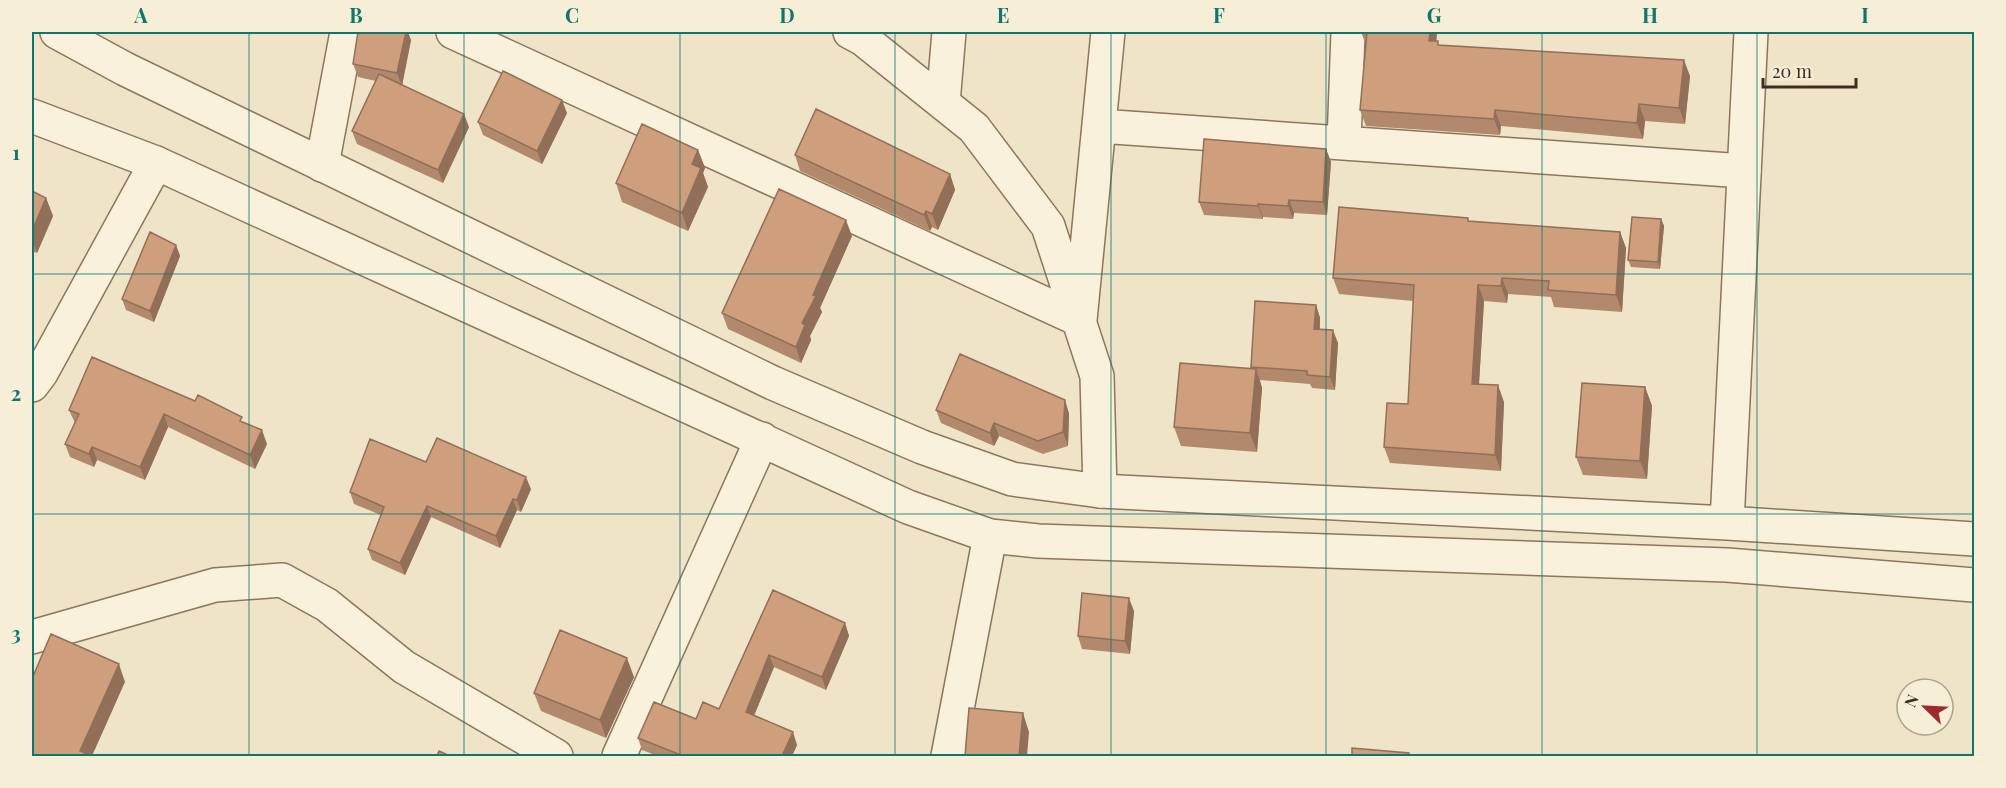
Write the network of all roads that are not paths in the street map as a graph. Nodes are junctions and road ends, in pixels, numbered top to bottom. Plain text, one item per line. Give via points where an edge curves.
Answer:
1 (57, 32) edge
2 (347, 32) edge
3 (453, 32) edge
4 (850, 32) edge
5 (949, 32) edge
6 (1108, 32) edge
7 (1348, 32) edge
8 (1751, 32) edge
9 (943, 103) junction
10 (32, 116) edge
11 (1099, 126) junction
12 (1344, 143) junction
13 (156, 163) junction
14 (322, 165) junction
15 (1744, 171) junction
16 (1080, 320) junction
17 (32, 385) edge
18 (762, 439) junction
19 (1100, 491) junction
20 (1727, 523) junction
21 (990, 536) junction
22 (1974, 539) edge
23 (1974, 585) edge
24 (32, 637) edge
25 (556, 756) edge
26 (619, 756) edge
27 (948, 756) edge

1 - 14 street
2 - 14 street
3 - 16 street
4 - 9 street
5 - 9 street
6 - 11 street
7 - 12 street
8 - 15 street
9 - 16 street via 974,128 1048,226
10 - 13 street
11 - 12 street
11 - 16 street
12 - 15 street
13 - 17 street
13 - 18 street
14 - 19 street via 773,383 922,447 1012,479
15 - 20 street
16 - 19 street via 1097,376
18 - 21 street via 908,507
18 - 26 street
19 - 20 street
20 - 22 street
21 - 23 street via 1038,541 1726,565
21 - 27 street
24 - 25 street via 215,585 282,580 327,605 404,667

